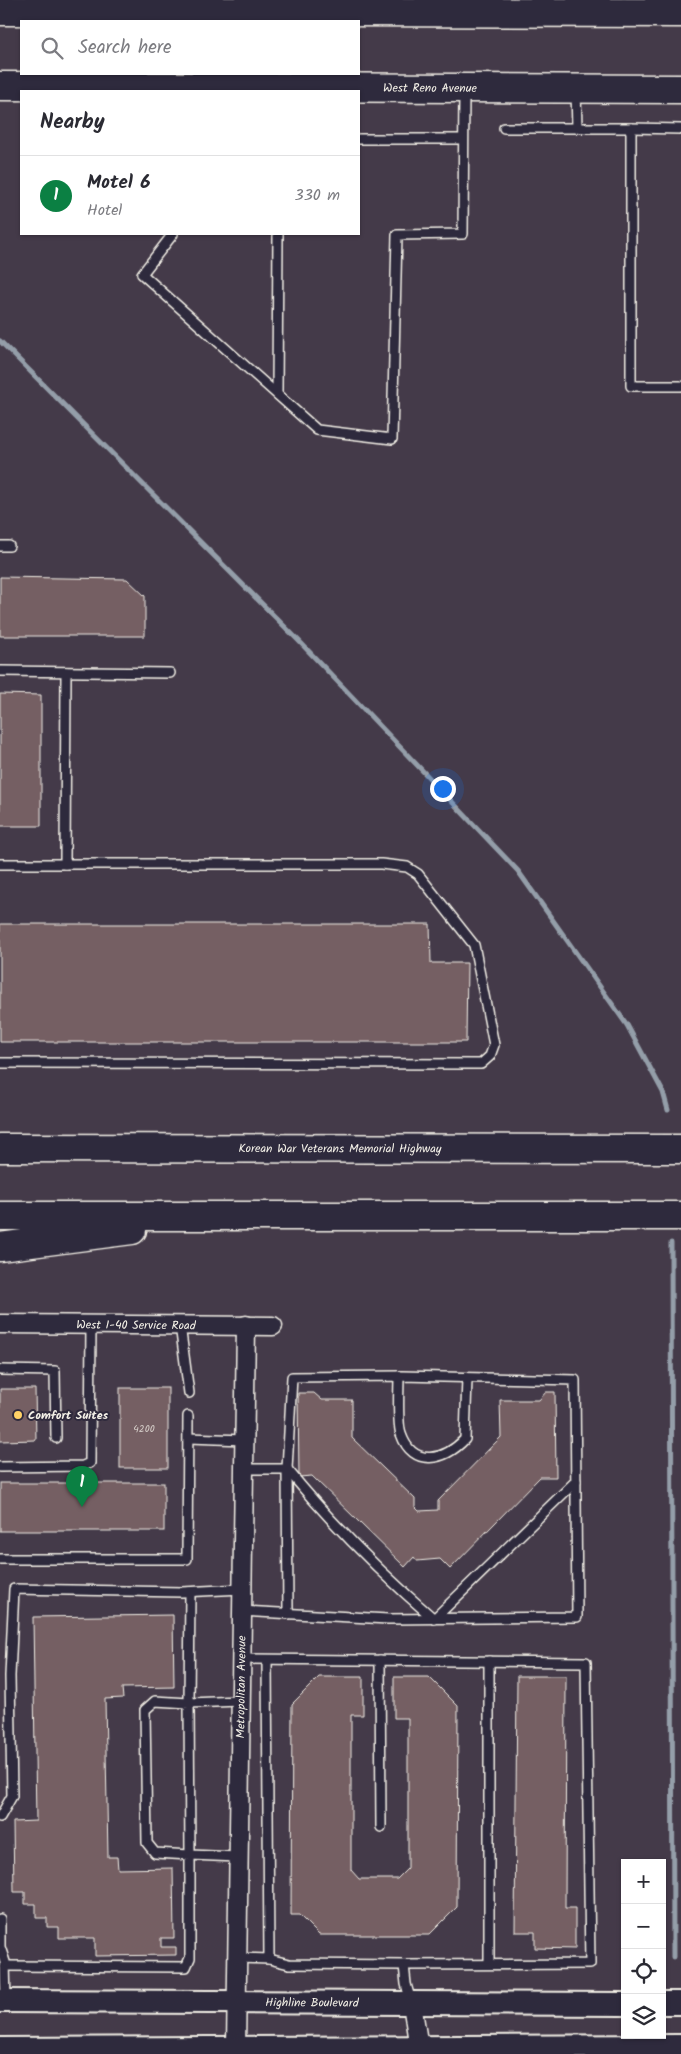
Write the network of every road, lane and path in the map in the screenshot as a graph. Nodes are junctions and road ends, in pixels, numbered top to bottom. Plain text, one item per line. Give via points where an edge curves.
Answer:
1 (36, 6) edge
2 (393, 6) edge
3 (523, 6) edge
4 (613, 6) edge
5 (680, 9) edge
6 (0, 11) edge
7 (231, 11) edge
8 (0, 86) edge
9 (239, 86) edge
10 (464, 87) junction
11 (576, 88) junction
12 (681, 89) edge
13 (504, 128) dead end
14 (577, 128) junction
15 (631, 128) junction
16 (681, 128) edge
17 (360, 139) edge
18 (463, 139) junction
19 (172, 235) edge
20 (278, 235) edge
21 (681, 386) edge
22 (277, 394) junction
23 (0, 671) edge
24 (66, 672) junction
25 (170, 673) dead end
26 (0, 864) edge
27 (65, 864) junction
28 (0, 1064) edge
29 (0, 1148) edge
30 (681, 1149) edge
31 (0, 1216) edge
32 (244, 1216) junction
33 (681, 1216) edge
34 (0, 1247) edge
35 (0, 1324) edge
36 (91, 1324) junction
37 (180, 1325) junction
38 (246, 1325) junction
39 (273, 1326) dead end
40 (0, 1370) edge
41 (399, 1376) junction
42 (467, 1378) junction
43 (189, 1393) dead end
44 (188, 1416) dead end
45 (56, 1438) dead end
46 (189, 1438) junction
47 (244, 1440) junction
48 (0, 1466) edge
49 (244, 1469) junction
50 (287, 1469) junction
51 (576, 1482) junction
52 (0, 1559) edge
53 (242, 1589) junction
54 (190, 1592) junction
55 (241, 1611) junction
56 (288, 1614) junction
57 (434, 1618) junction
58 (241, 1659) junction
59 (267, 1660) junction
60 (380, 1660) junction
61 (489, 1661) junction
62 (240, 1701) junction
63 (189, 1704) junction
64 (0, 1817) edge
65 (382, 1827) dead end
66 (190, 1855) junction
67 (238, 1857) junction
68 (0, 1919) edge
69 (237, 1958) junction
70 (269, 1958) junction
71 (489, 1964) junction
72 (404, 1965) junction
73 (6, 1966) junction
74 (3, 2001) edge
75 (236, 2002) junction
76 (666, 2003) edge
77 (681, 2003) edge
78 (412, 2004) junction
79 (621, 2004) edge
80 (681, 2046) edge
81 (0, 2049) edge
82 (39, 2051) edge
83 (236, 2051) edge
84 (419, 2051) edge

1 - 6 main road
1 - 7 main road
2 - 3 main road
2 - 7 main road
3 - 4 main road
4 - 5 main road
8 - 9 main road, West Reno Avenue
9 - 10 main road, West Reno Avenue
10 - 11 main road, West Reno Avenue
10 - 18 lane
11 - 12 main road, West Reno Avenue
11 - 14 lane
13 - 14 lane
14 - 15 lane
15 - 16 lane
15 - 21 lane via 632,386
17 - 18 lane
18 - 22 lane via 463,234 397,235 392,439 317,430
19 - 22 lane via 142,274
20 - 22 lane
23 - 24 lane
24 - 25 lane
24 - 27 lane
26 - 27 lane
27 - 28 lane via 381,864 407,867 418,874 474,945 494,1040 493,1051 481,1064
29 - 30 main road, Korean War Veterans Memorial Highway
31 - 32 main road
32 - 33 main road
32 - 34 main road
35 - 36 street, West I-40 Service Road
36 - 37 street, West I-40 Service Road
36 - 48 lane via 90,1463 84,1466
37 - 38 street, West I-40 Service Road
37 - 43 lane
38 - 39 street, West I-40 Service Road
38 - 47 street, Metropolitan Avenue
40 - 45 lane via 55,1371
41 - 42 lane
41 - 42 lane via 400,1433 409,1449 425,1457 441,1457 465,1439
41 - 50 lane via 292,1377
42 - 51 lane via 575,1380
44 - 46 lane
46 - 47 lane
46 - 52 lane via 187,1559
47 - 49 street, Metropolitan Avenue
49 - 50 lane
49 - 53 street, Metropolitan Avenue
50 - 56 lane
50 - 57 lane via 314,1502 403,1592
51 - 57 lane
51 - 57 lane via 577,1617
53 - 54 lane
53 - 55 street, Metropolitan Avenue
54 - 63 lane
54 - 64 lane via 14,1589 10,1676 12,1796
55 - 56 lane
55 - 58 street, Metropolitan Avenue
56 - 57 lane
58 - 59 lane
58 - 62 street, Metropolitan Avenue
59 - 60 lane
59 - 70 lane
60 - 61 lane
60 - 65 lane
61 - 71 lane
61 - 71 lane via 586,1662 590,1964
62 - 63 lane
62 - 67 street, Metropolitan Avenue
63 - 66 lane
63 - 66 lane via 155,1701 145,1710 147,1843 155,1853
66 - 67 lane
66 - 73 lane via 190,1958 186,1967
67 - 69 street, Metropolitan Avenue
68 - 73 lane via 0,1947
69 - 70 lane
69 - 75 street, Metropolitan Avenue
70 - 72 lane via 289,1964
71 - 72 lane
72 - 78 lane
73 - 74 lane
74 - 75 street, Highline Boulevard
75 - 78 street, Highline Boulevard
75 - 83 street, Metropolitan Avenue
76 - 77 street
78 - 79 street, Highline Boulevard
78 - 84 street
80 - 84 street
81 - 82 street
82 - 83 street
83 - 84 street

